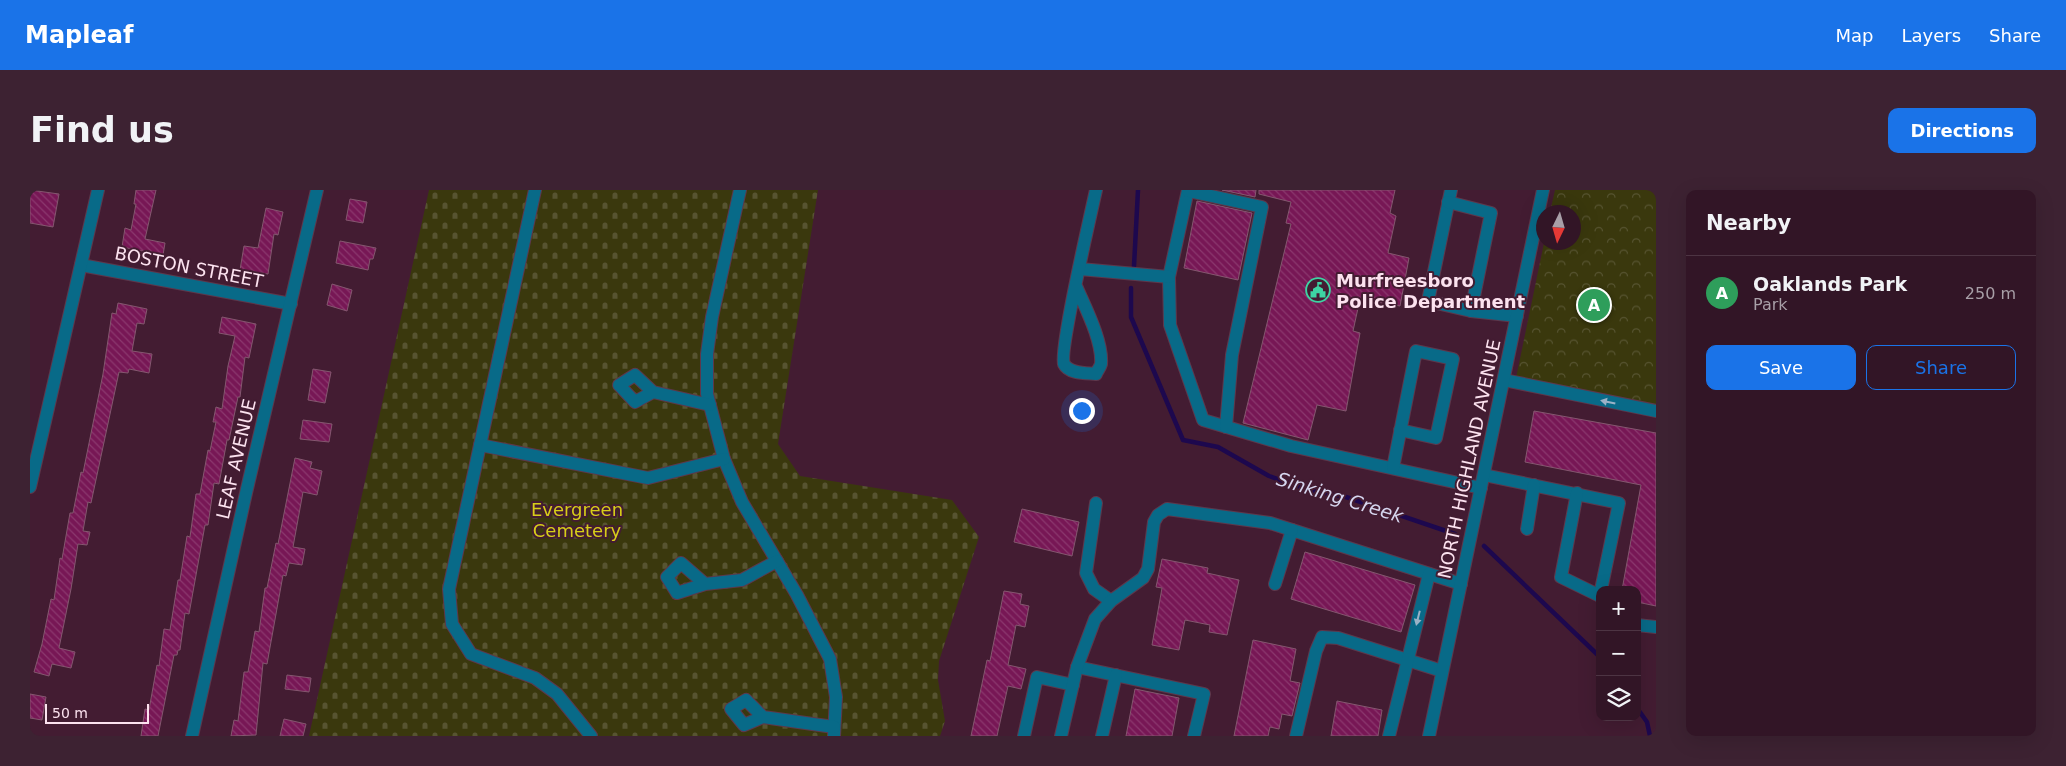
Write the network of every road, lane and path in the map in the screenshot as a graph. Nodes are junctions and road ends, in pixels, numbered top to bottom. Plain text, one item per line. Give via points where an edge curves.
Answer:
1 (98, 190) edge
2 (317, 190) edge
3 (535, 190) edge
4 (740, 190) edge
5 (1096, 190) edge
6 (1543, 190) edge
7 (1188, 191) edge
8 (1450, 196) edge
9 (81, 265) junction
10 (1080, 269) junction
11 (1169, 277) junction
12 (1076, 286) junction
13 (291, 304) junction
14 (1471, 311) junction
15 (1517, 316) junction
16 (1504, 380) junction
17 (652, 392) dead end
18 (710, 405) junction
19 (1656, 411) edge
20 (1226, 427) junction
21 (1400, 430) junction
22 (480, 445) junction
23 (724, 459) junction
24 (1392, 468) junction
25 (1482, 482) junction
26 (1534, 485) junction
27 (30, 487) edge
28 (1577, 493) junction
29 (1096, 503) dead end
30 (1527, 529) dead end
31 (1292, 530) junction
32 (777, 561) junction
33 (1429, 574) junction
34 (705, 584) dead end
35 (1275, 584) dead end
36 (1461, 584) junction
37 (1602, 586) edge
38 (1596, 594) edge
39 (1111, 601) junction
40 (1641, 625) edge
41 (1656, 627) edge
42 (1407, 661) junction
43 (1078, 667) junction
44 (1442, 671) junction
45 (1116, 675) junction
46 (1073, 685) junction
47 (763, 717) dead end
48 (834, 732) edge
49 (192, 736) edge
50 (591, 736) edge
51 (1024, 736) edge
52 (1061, 736) edge
53 (1102, 736) edge
54 (1194, 736) edge
55 (1296, 736) edge
56 (1389, 736) edge
57 (1429, 736) edge

1 - 9 street
2 - 13 street, LEAF AVENUE
3 - 22 street
4 - 18 street via 712,317 707,354
5 - 10 street
6 - 15 street, NORTH HIGHLAND AVENUE
7 - 11 street
7 - 20 street via 1262,207 1232,355
8 - 14 street via 1491,213
8 - 14 street via 1428,301
9 - 13 street, BOSTON STREET
9 - 27 street
10 - 11 street
10 - 12 street
11 - 20 street via 1170,325 1203,420
12 - 12 street via 1063,351 1064,363 1069,369 1096,374 1101,366 1100,352
13 - 49 street, LEAF AVENUE
14 - 15 street
15 - 16 street, NORTH HIGHLAND AVENUE
19 -> 16 street
16 - 25 street, NORTH HIGHLAND AVENUE
17 - 18 street
18 - 23 street
20 - 24 street via 1291,446
21 - 21 street via 1416,351 1453,359 1436,438
21 - 24 street
22 - 23 street via 648,478
22 - 50 street via 448,589 452,624 471,654 535,678 557,694
23 - 32 street via 742,502
24 - 25 street
25 - 26 street
25 - 36 street, NORTH HIGHLAND AVENUE
26 - 28 street
26 - 30 street
28 - 37 street via 1620,503
28 - 38 street via 1561,577
29 - 39 street via 1086,573 1094,588
31 - 33 street
31 - 35 street
31 - 39 street via 1270,523 1167,509 1154,522 1148,569 1143,578
32 - 34 street via 742,580
32 - 48 street via 830,659 836,697
33 - 36 street
33 -> 42 street
36 - 44 street, NORTH HIGHLAND AVENUE
39 - 43 street via 1095,619
40 - 41 street
42 - 44 street
42 - 55 street via 1338,638 1322,637
42 - 56 street
43 - 45 street
43 - 46 street
44 - 57 street, NORTH HIGHLAND AVENUE
45 - 53 street
45 - 54 street via 1204,694
46 - 51 street via 1037,677
46 - 52 street
47 - 48 street

